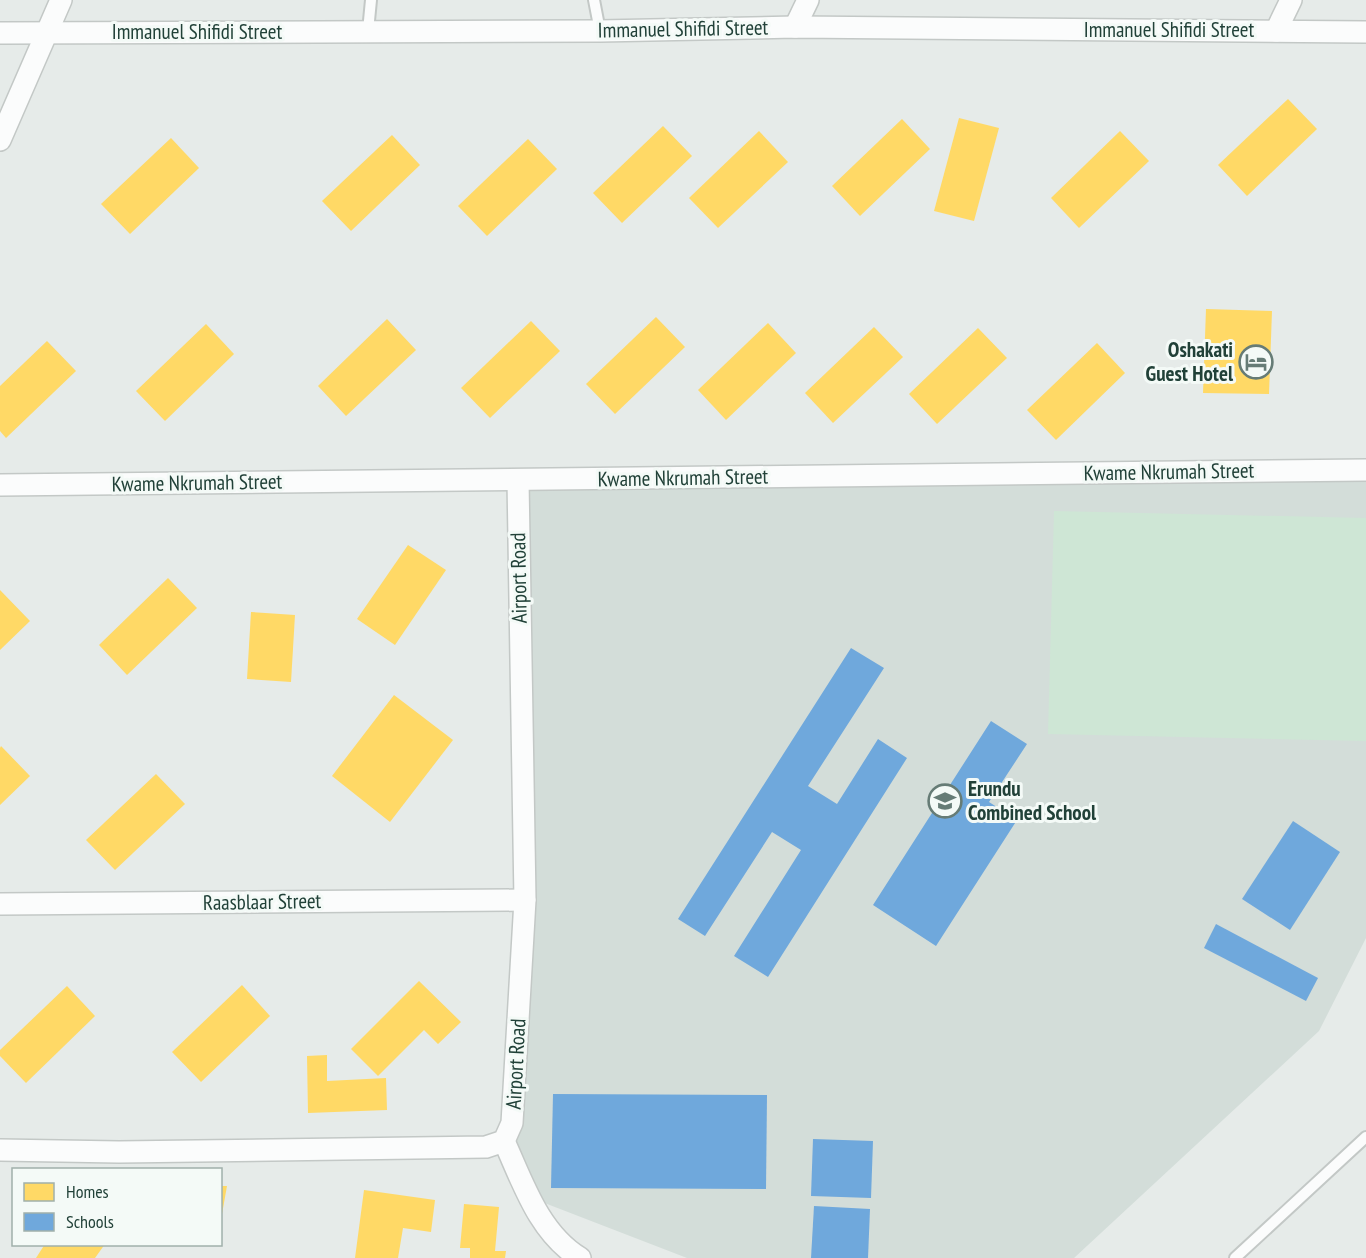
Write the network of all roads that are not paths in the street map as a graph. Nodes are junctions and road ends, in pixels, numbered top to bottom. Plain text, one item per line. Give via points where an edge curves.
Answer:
1 (61, 0) edge
2 (370, 0) edge
3 (594, 0) edge
4 (808, 0) edge
5 (1291, 0) edge
6 (795, 27) junction
7 (368, 31) junction
8 (600, 31) junction
9 (1276, 31) junction
10 (1366, 32) edge
11 (0, 33) edge
12 (47, 33) junction
13 (0, 140) edge
14 (1366, 470) edge
15 (518, 480) junction
16 (0, 485) edge
17 (525, 900) junction
18 (0, 904) edge
19 (1366, 1137) edge
20 (504, 1141) junction
21 (0, 1150) edge
22 (580, 1258) edge
23 (1235, 1258) edge

1 - 12 street
2 - 7 lane
3 - 8 lane
4 - 6 street
5 - 9 street
6 - 8 street, Immanuel Shifidi Street
6 - 9 street, Immanuel Shifidi Street
7 - 8 street, Immanuel Shifidi Street
7 - 12 street, Immanuel Shifidi Street
9 - 10 street, Immanuel Shifidi Street
11 - 12 street, Immanuel Shifidi Street
12 - 13 street
14 - 15 street, Kwame Nkrumah Street
15 - 16 street, Kwame Nkrumah Street
15 - 17 street, Airport Road
17 - 18 street, Raasblaar Street
17 - 20 street, Airport Road via 512,1123
19 - 23 lane
20 - 21 street via 486,1147
20 - 22 street via 548,1228

